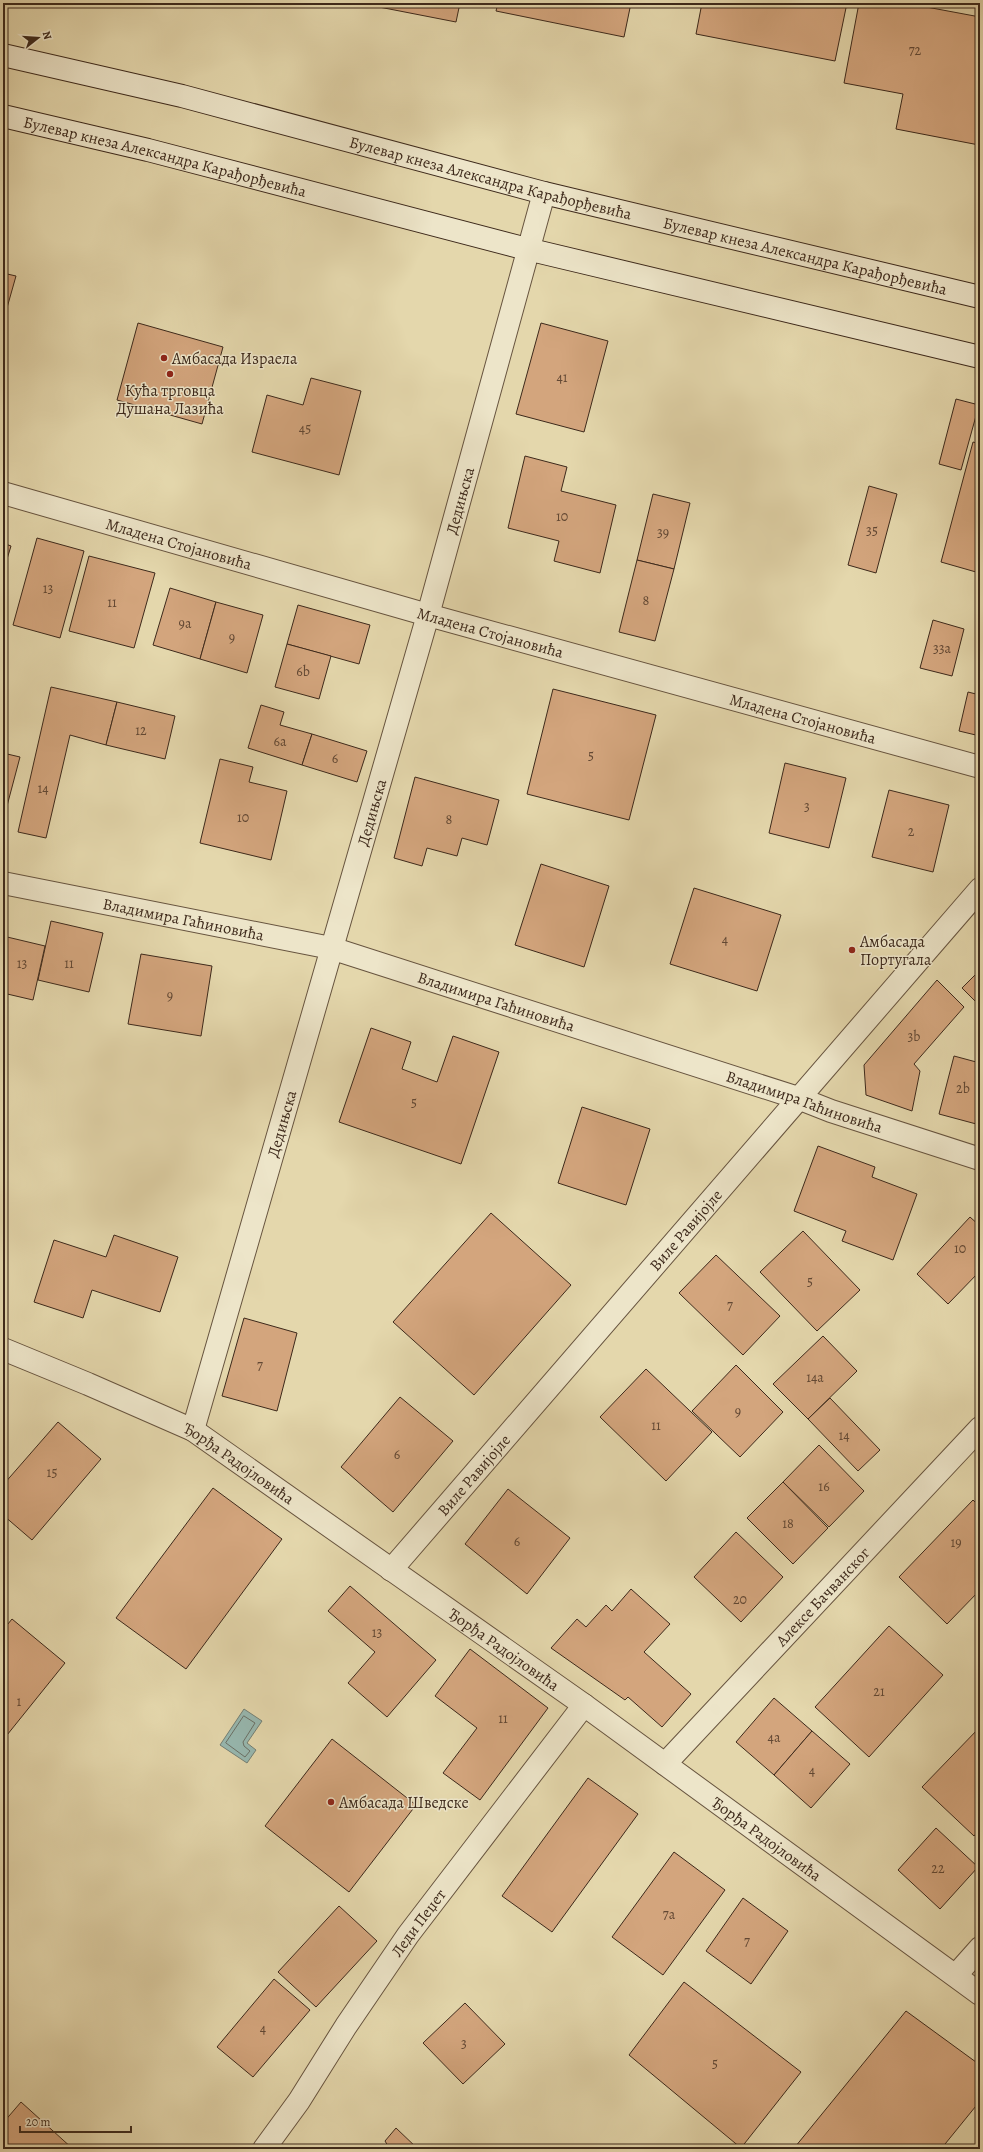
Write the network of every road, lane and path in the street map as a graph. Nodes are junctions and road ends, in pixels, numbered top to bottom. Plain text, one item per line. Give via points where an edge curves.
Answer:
1 (3, 55) edge
2 (3, 116) edge
3 (544, 193) junction
4 (527, 249) junction
5 (980, 296) edge
6 (980, 357) edge
7 (3, 494) edge
8 (428, 616) junction
9 (980, 766) edge
10 (3, 883) edge
11 (980, 889) edge
12 (331, 948) junction
13 (798, 1098) junction
14 (980, 1159) edge
15 (3, 1349) edge
16 (980, 1428) edge
17 (193, 1430) junction
18 (391, 1570) junction
19 (584, 1705) junction
20 (665, 1764) junction
21 (980, 1948) edge
22 (956, 1975) junction
23 (980, 1994) edge
24 (264, 2149) edge

1 - 3 street, Булевар кнеза Александра Карађорђевића via 182,96
2 - 4 street, Булевар кнеза Александра Карађорђевића via 148,150
3 - 4 street, Дедињска
3 - 5 street, Булевар кнеза Александра Карађорђевића
4 - 6 street, Булевар кнеза Александра Карађорђевића
4 - 8 street, Дедињска
7 - 8 street, Младена Стојановића
8 - 9 street, Младена Стојановића
8 - 12 street, Дедињска
10 - 12 street, Владимира Гаћиновића
11 - 13 street, Виле Равијојле
12 - 13 street, Владимира Гаћиновића
12 - 17 street, Дедињска
13 - 14 street, Владимира Гаћиновића
13 - 18 street, Виле Равијојле
15 - 17 street, Ђорђа Радојловића
16 - 20 street, Алексе Бачванског
17 - 18 street, Ђорђа Радојловића
18 - 19 street, Ђорђа Радојловића
19 - 20 street, Ђорђа Радојловића
19 - 24 street, Леди Пеџет via 408,1935 299,2101
20 - 22 street, Ђорђа Радојловића via 900,1937
21 - 22 street
22 - 23 street, Ђорђа Радојловића

